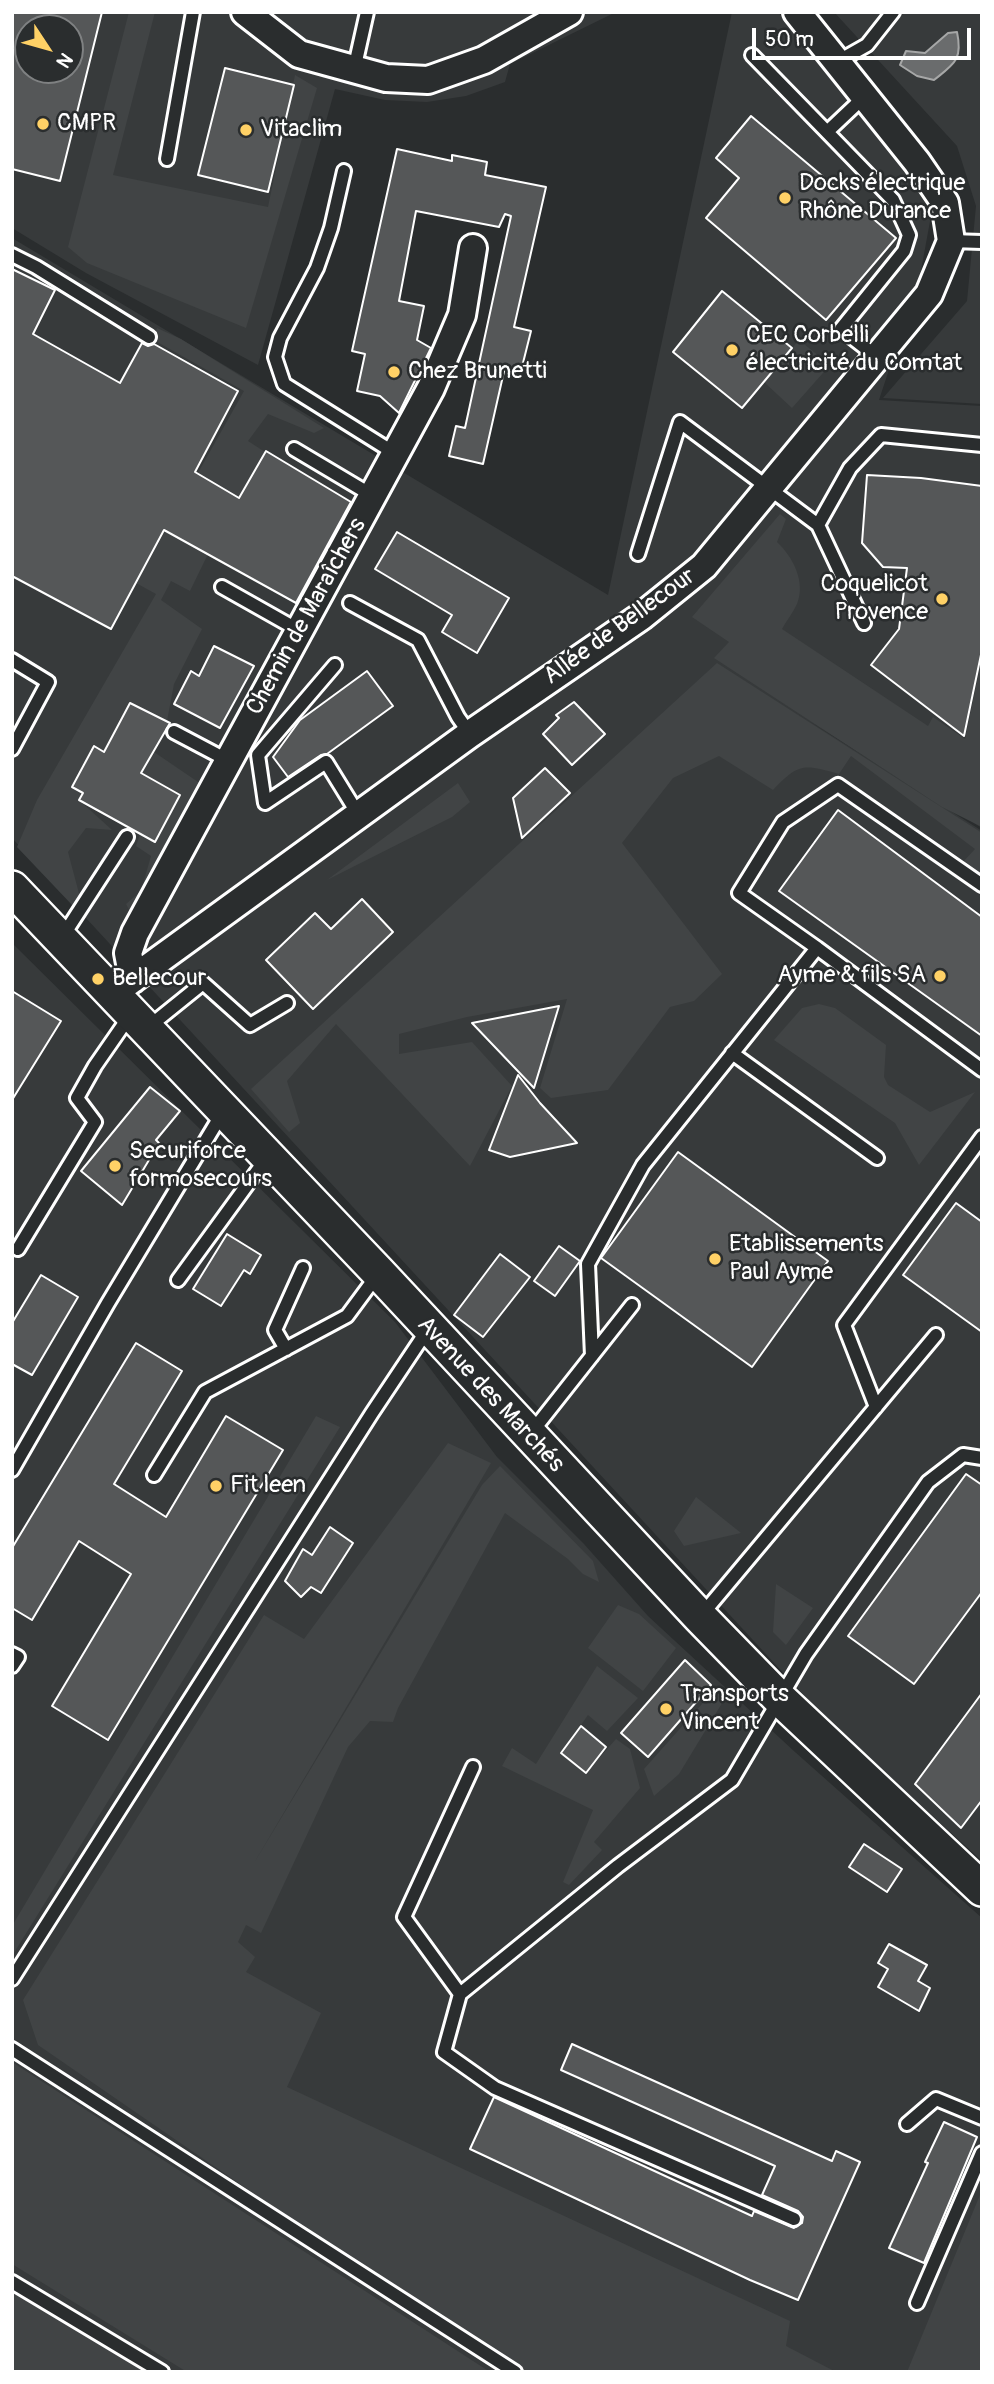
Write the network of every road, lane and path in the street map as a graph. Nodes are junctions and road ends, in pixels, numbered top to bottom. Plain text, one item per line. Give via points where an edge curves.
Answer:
1 (193, 12) edge
2 (245, 12) edge
3 (367, 12) edge
4 (569, 12) edge
5 (797, 12) edge
6 (893, 12) edge
7 (752, 55) dead end
8 (836, 62) junction
9 (353, 70) junction
10 (864, 97) junction
11 (827, 132) junction
12 (167, 159) dead end
13 (344, 171) dead end
14 (951, 241) junction
15 (982, 242) edge
16 (473, 248) dead end
17 (12, 255) edge
18 (149, 337) dead end
19 (877, 357) junction
20 (982, 444) edge
21 (293, 449) dead end
22 (396, 454) junction
23 (768, 490) junction
24 (373, 496) junction
25 (818, 525) junction
26 (638, 554) dead end
27 (222, 587) dead end
28 (350, 604) dead end
29 (864, 623) dead end
30 (300, 631) junction
31 (12, 660) edge
32 (335, 665) dead end
33 (174, 732) dead end
34 (470, 734) junction
35 (12, 750) edge
36 (229, 761) junction
37 (358, 814) junction
38 (127, 837) dead end
39 (982, 885) edge
40 (12, 888) edge
41 (61, 940) junction
42 (817, 948) junction
43 (287, 1003) dead end
44 (131, 1004) junction
45 (732, 1053) junction
46 (982, 1070) edge
47 (223, 1112) junction
48 (982, 1137) edge
49 (267, 1157) junction
50 (877, 1158) dead end
51 (18, 1250) dead end
52 (303, 1268) dead end
53 (379, 1273) junction
54 (178, 1280) dead end
55 (632, 1306) dead end
56 (428, 1329) junction
57 (936, 1335) dead end
58 (286, 1349) junction
59 (592, 1356) junction
60 (876, 1407) junction
61 (529, 1436) junction
62 (982, 1458) edge
63 (12, 1470) edge
64 (154, 1475) dead end
65 (700, 1617) junction
66 (12, 1654) edge
67 (12, 1666) edge
68 (779, 1698) junction
69 (473, 1768) dead end
70 (982, 1889) edge
71 (12, 1979) edge
72 (460, 1994) junction
73 (12, 2049) edge
74 (982, 2118) edge
75 (907, 2124) dead end
76 (982, 2153) edge
77 (794, 2219) dead end
78 (12, 2281) edge
79 (917, 2303) dead end
80 (162, 2372) edge
81 (515, 2372) edge

1 - 12 lane
2 - 9 street via 299,54
3 - 9 lane
4 - 9 street via 484,60 428,80 386,78
5 - 8 street
6 - 8 lane via 867,45
7 - 11 lane
8 - 10 street
10 - 11 lane
10 - 14 street via 945,204
11 - 19 lane via 894,200 909,235 904,251 841,330
13 - 22 lane via 317,268 280,338 275,357 284,384
14 - 15 lane
14 - 19 street, Allée de Bellecour via 929,294
16 - 22 street, Chemin de Maraîchers via 462,315
17 - 18 lane
19 - 23 street, Allée de Bellecour
20 - 25 lane via 881,435 850,468
21 - 24 lane
22 - 24 street, Chemin de Maraîchers
23 - 25 lane
23 - 26 lane via 680,422
23 - 34 street, Allée de Bellecour via 704,566 615,636
24 - 30 street, Chemin de Maraîchers
25 - 29 lane
27 - 30 lane
28 - 34 lane via 418,640
30 - 36 street, Chemin de Maraîchers
31 - 35 lane via 48,682
32 - 37 lane via 258,755 265,803 326,762
33 - 36 lane
34 - 37 street, Allée de Bellecour
36 - 44 street, Chemin de Maraîchers via 135,933 128,953
37 - 44 street, Allée de Bellecour
38 - 41 lane
39 - 42 lane via 838,785 783,822 739,893
40 - 41 street, Avenue des Marchés
41 - 44 street, Avenue des Marchés
42 - 45 lane
42 - 46 lane
43 - 44 lane via 250,1025 203,983
44 - 47 street, Avenue des Marchés
44 - 51 lane via 77,1098 95,1122
45 - 50 lane
45 - 59 lane via 643,1165 588,1264
47 - 49 street, Avenue des Marchés
47 - 63 lane
48 - 60 lane via 844,1325
49 - 53 street, Avenue des Marchés
49 - 54 lane
52 - 58 lane via 275,1330
53 - 56 street, Avenue des Marchés
53 - 58 lane via 347,1316
55 - 59 lane
56 - 61 street, Avenue des Marchés
56 - 71 lane
57 - 60 lane
58 - 64 lane via 205,1392
59 - 61 lane
60 - 65 lane
61 - 65 street, Avenue des Marchés
62 - 68 lane via 962,1455 928,1482
65 - 68 street, Avenue des Marchés
66 - 67 lane via 18,1657
68 - 70 street, Avenue des Marchés
68 - 72 lane via 732,1780
69 - 72 lane via 404,1917
72 - 77 lane via 444,2052 495,2088
73 - 81 lane
74 - 75 lane via 936,2099
76 - 79 lane
78 - 80 lane

